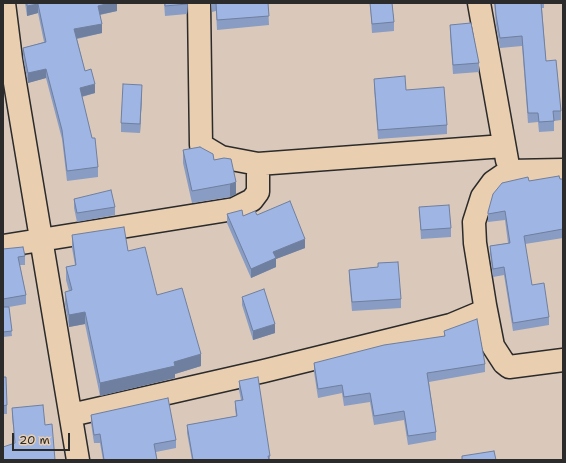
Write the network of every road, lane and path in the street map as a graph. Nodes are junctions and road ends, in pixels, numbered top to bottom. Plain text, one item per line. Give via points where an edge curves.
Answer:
1 (4, 3) edge
2 (199, 3) edge
3 (479, 3) edge
4 (504, 146) junction
5 (258, 164) junction
6 (563, 170) edge
7 (509, 171) junction
8 (42, 241) junction
9 (3, 246) edge
10 (485, 305) junction
11 (563, 360) edge
12 (71, 415) junction
13 (78, 460) edge

1 - 8 street
2 - 5 street via 201,146 220,157
3 - 4 street
4 - 5 street
4 - 7 street
5 - 8 street via 258,192 252,200 234,209
6 - 7 street
7 - 10 street via 493,182 482,197 474,222
8 - 9 street
8 - 12 street
10 - 11 street via 493,346 509,367
10 - 12 street via 482,312 451,325
12 - 13 street

